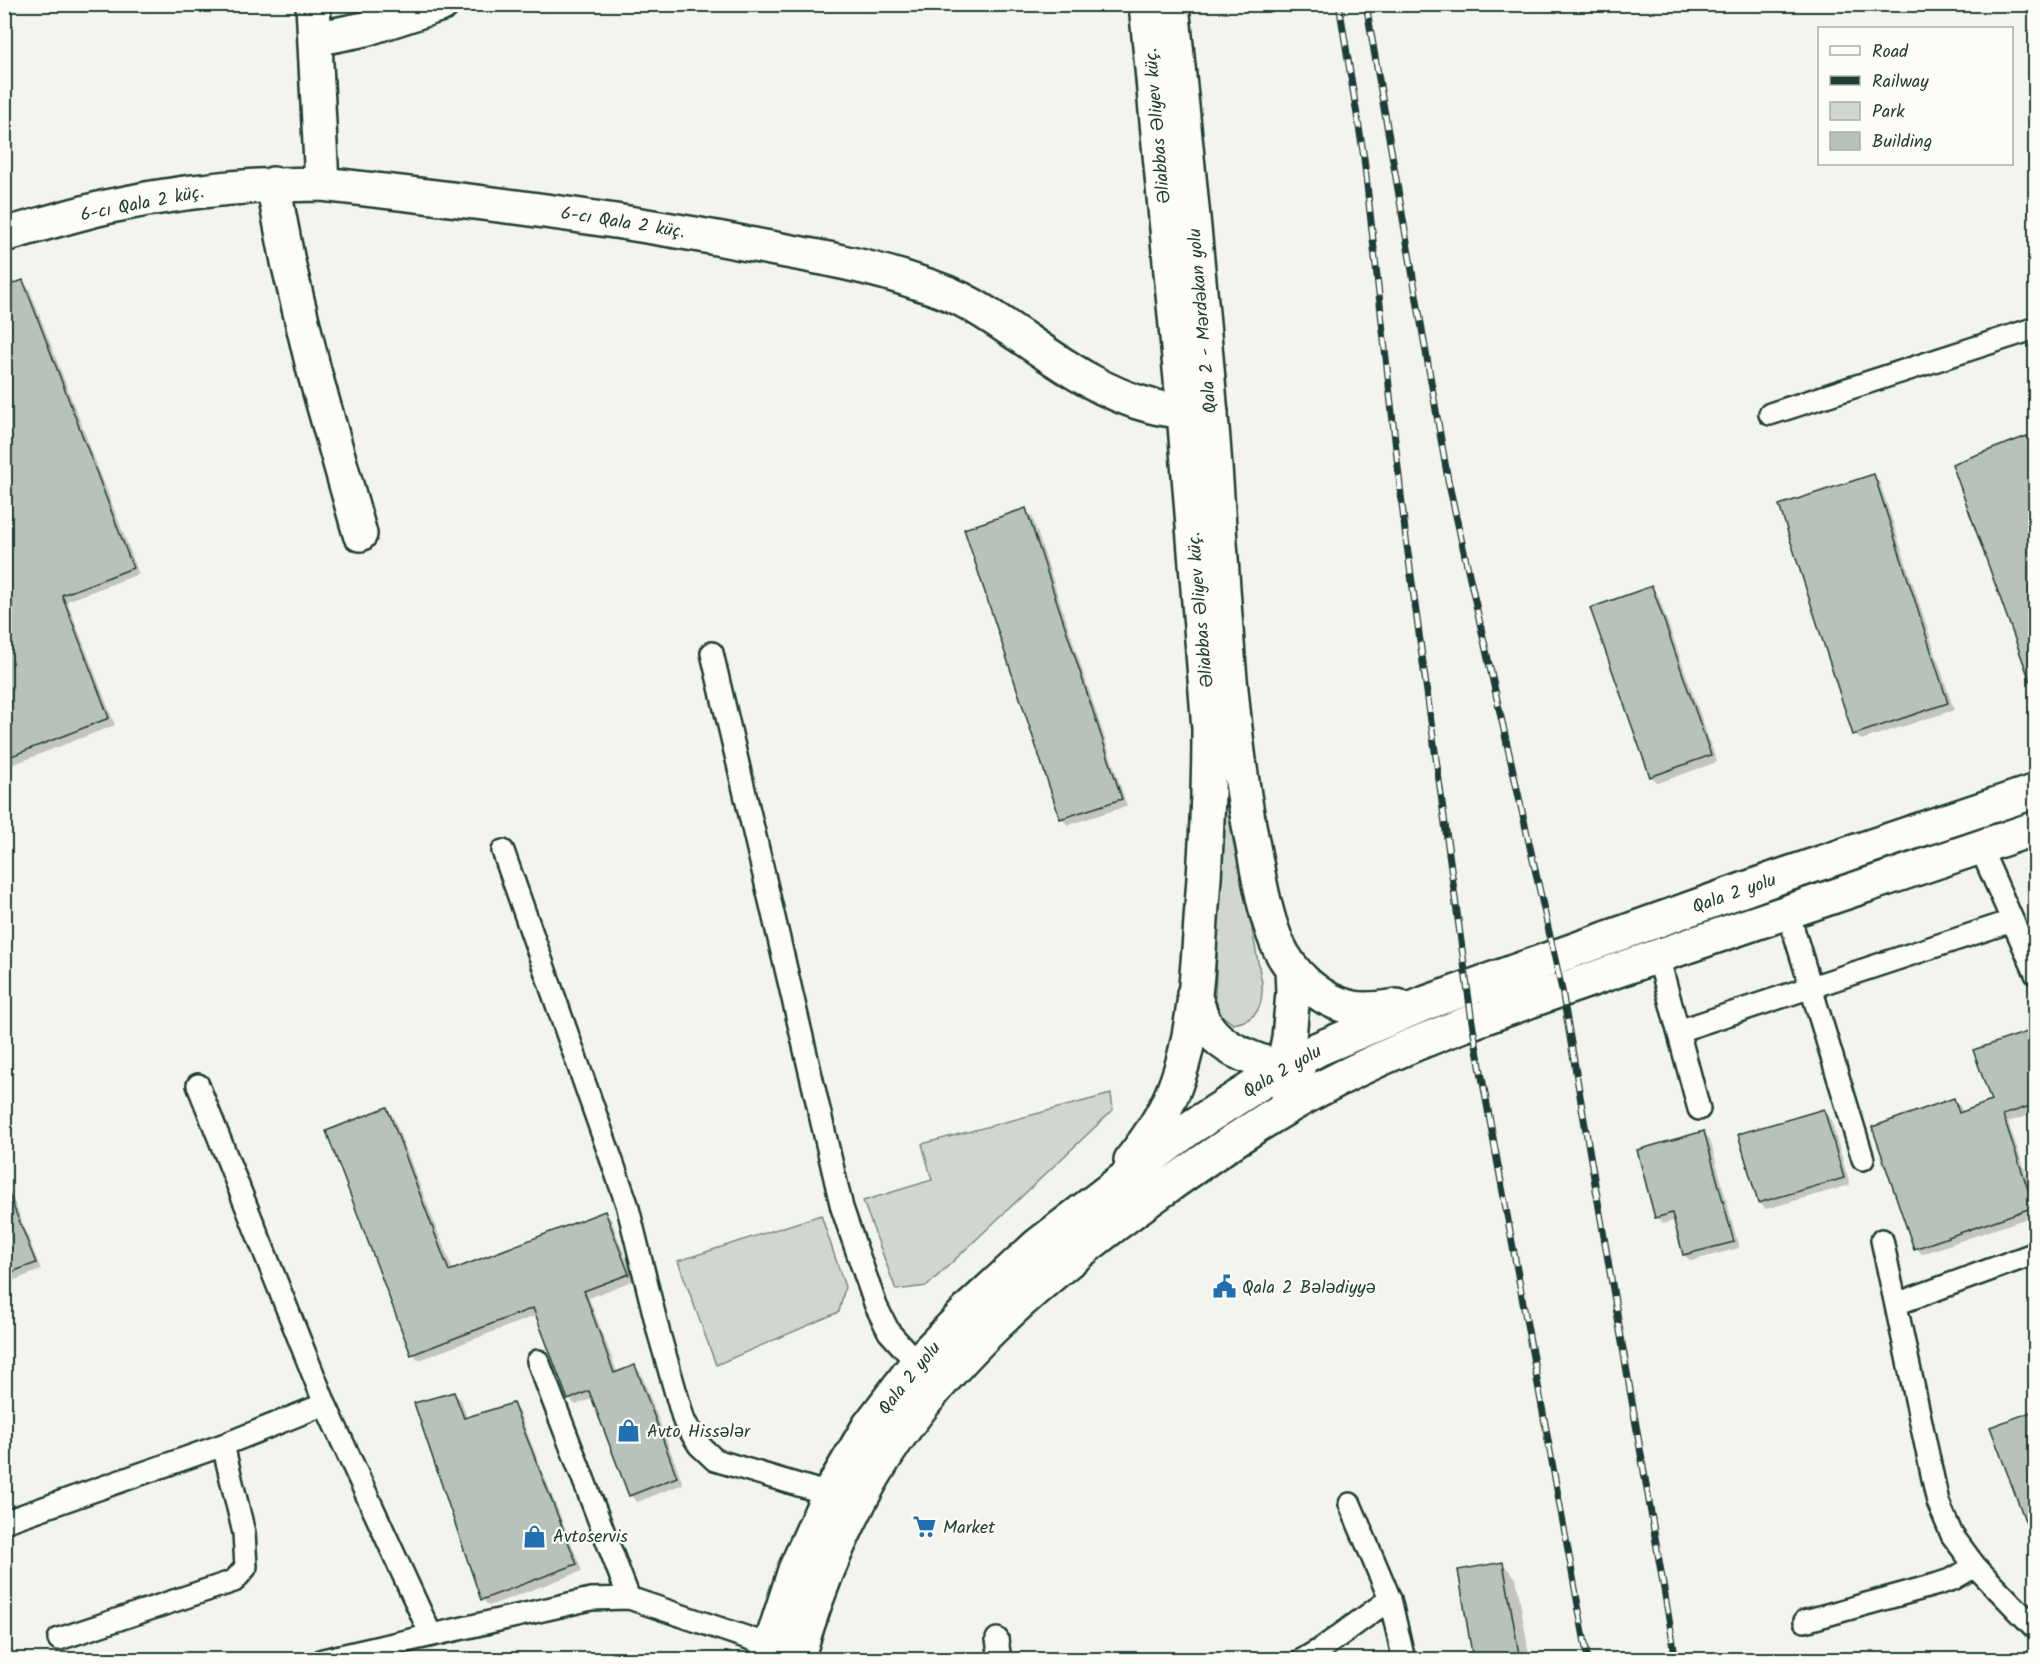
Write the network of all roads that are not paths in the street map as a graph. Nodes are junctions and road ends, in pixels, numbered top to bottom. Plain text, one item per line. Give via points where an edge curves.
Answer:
1 (313, 4) edge
2 (442, 4) edge
3 (1146, 4) edge
4 (1172, 4) edge
5 (315, 39) junction
6 (273, 184) junction
7 (322, 184) junction
8 (4, 235) edge
9 (2036, 328) edge
10 (1198, 413) junction
11 (1770, 414) dead end
12 (360, 534) dead end
13 (712, 653) dead end
14 (2036, 791) edge
15 (2036, 828) edge
16 (1980, 847) junction
17 (502, 851) dead end
18 (1788, 912) junction
19 (2012, 921) junction
20 (1658, 956) junction
21 (1292, 968) junction
22 (2036, 974) edge
23 (1810, 986) junction
24 (1194, 994) junction
25 (1426, 1003) junction
26 (1678, 1031) junction
27 (1282, 1069) junction
28 (1331, 1083) junction
29 (198, 1085) dead end
30 (1699, 1109) dead end
31 (1273, 1116) junction
32 (1863, 1160) dead end
33 (1104, 1194) junction
34 (1882, 1240) dead end
35 (2036, 1253) edge
36 (1896, 1304) junction
37 (538, 1361) dead end
38 (917, 1363) junction
39 (325, 1404) junction
40 (223, 1445) junction
41 (829, 1494) junction
42 (1350, 1504) dead end
43 (4, 1522) edge
44 (1975, 1566) junction
45 (629, 1598) junction
46 (1390, 1599) junction
47 (1805, 1621) dead end
48 (2034, 1628) dead end
49 (431, 1635) junction
50 (59, 1640) dead end
51 (778, 1655) edge
52 (323, 1659) edge
53 (1302, 1659) edge
54 (1404, 1659) edge

1 - 5 main road
2 - 5 main road via 365,29
3 - 10 main road, Əliabbas Əliyev küç.
4 - 10 main road, Qala 2 - Mərdəkan yolu
5 - 7 main road
6 - 7 main road, 6-cı Qala 2 küç.
6 - 8 main road, 6-cı Qala 2 küç. via 182,193 123,204
6 - 12 main road via 312,360
7 - 10 main road, 6-cı Qala 2 küç. via 655,226 877,270 951,294 1114,392 1150,406
9 - 11 lane
10 - 21 main road, Qala 2 - Mərdəkan yolu via 1245,806 1259,878 1278,943
10 - 24 main road, Əliabbas Əliyev küç. via 1209,729 1208,830
13 - 38 lane via 842,1208 876,1306 889,1332
14 - 25 main road, Qala 2 yolu
15 - 16 main road, Qala 2 yolu
16 - 18 main road, Qala 2 yolu
16 - 19 lane
17 - 41 lane via 627,1204 684,1421 699,1445 715,1460
18 - 20 main road, Qala 2 yolu
18 - 23 lane
19 - 22 lane
19 - 23 lane
20 - 26 lane
20 - 28 main road, Qala 2 yolu via 1431,1037
21 - 25 main road via 1309,987 1329,1000 1354,1008
21 - 27 main road via 1289,1038
23 - 26 lane
23 - 32 lane
24 - 27 main road via 1204,1023 1218,1038 1232,1049
24 - 33 main road, Əliabbas Əliyev küç. via 1187,1044 1172,1094 1151,1135
25 - 27 main road, Qala 2 yolu via 1318,1049
26 - 30 lane
27 - 28 main road
27 - 31 main road
27 - 33 main road, Qala 2 yolu via 1190,1128
28 - 31 main road, Qala 2 yolu
29 - 39 lane
31 - 51 main road, Qala 2 yolu via 1090,1243 992,1329 939,1384 895,1441 857,1506 824,1580
33 - 38 main road, Qala 2 yolu via 1038,1245
34 - 36 lane
35 - 36 lane
36 - 44 lane via 1938,1502 1953,1535
37 - 45 lane
38 - 41 main road, Qala 2 yolu via 869,1426
39 - 40 lane
39 - 49 lane
40 - 43 lane
40 - 50 lane via 244,1533 246,1568 234,1581
41 - 51 main road, Qala 2 yolu via 795,1570
42 - 46 lane
44 - 47 lane via 1938,1584
44 - 48 lane
45 - 49 lane via 591,1599
45 - 51 lane
46 - 53 lane
46 - 54 lane
49 - 52 lane

